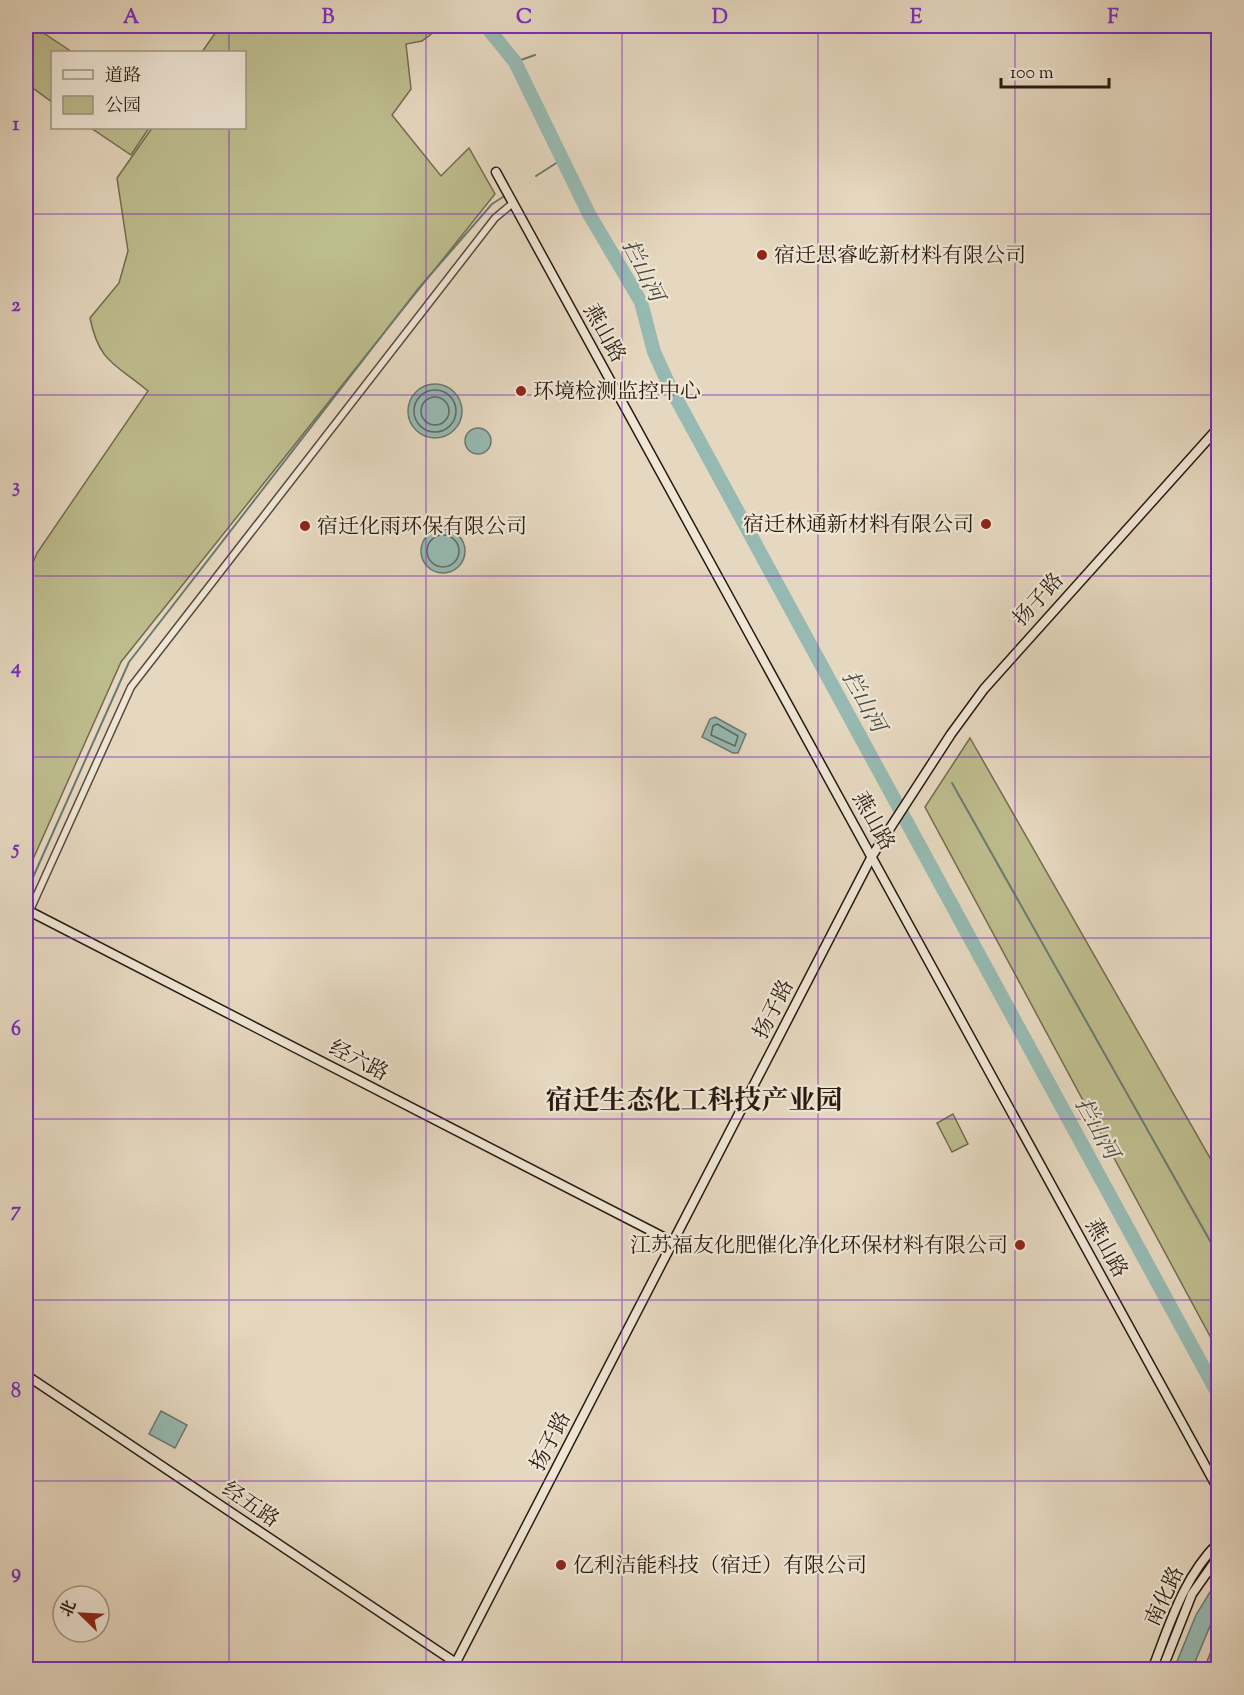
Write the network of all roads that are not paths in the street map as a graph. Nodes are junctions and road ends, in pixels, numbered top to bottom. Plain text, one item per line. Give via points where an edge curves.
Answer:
1 (496, 172) dead end
2 (509, 197) junction
3 (1218, 428) edge
4 (872, 856) junction
5 (27, 915) edge
6 (673, 1242) junction
7 (26, 1375) edge
8 (1218, 1489) edge
9 (1218, 1543) edge
10 (1218, 1557) edge
11 (454, 1666) edge
12 (1152, 1670) edge
13 (1162, 1670) edge

1 - 2 street, 燕山路
2 - 4 street, 燕山路
2 - 5 street via 131,687
3 - 4 street, 扬子路 via 984,689
4 - 6 street, 扬子路
4 - 8 street, 燕山路
5 - 6 street, 经六路
6 - 11 street, 扬子路
7 - 11 street, 经五路
9 - 12 street, 南化路 via 1183,1590
10 - 13 street, 南化路 via 1192,1594

